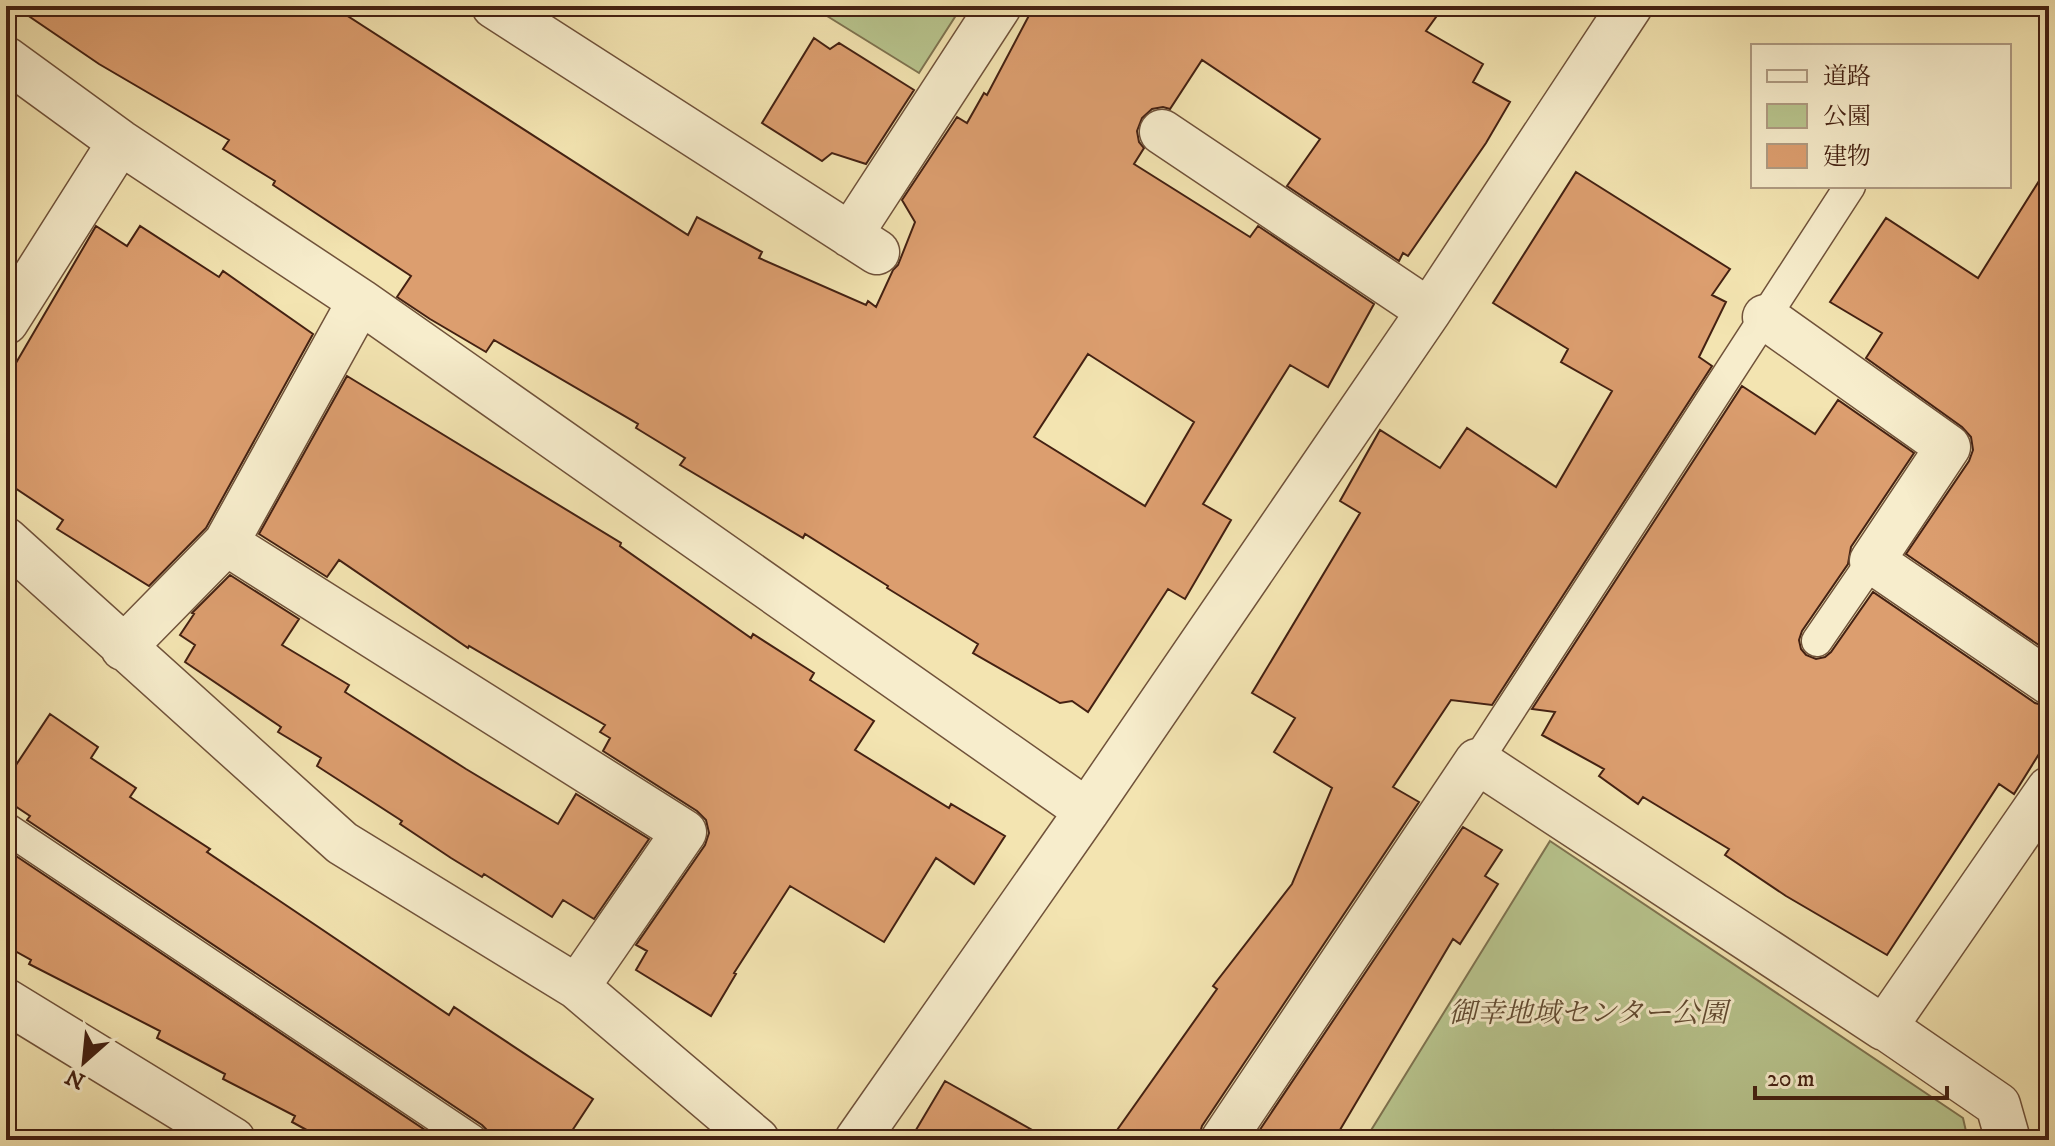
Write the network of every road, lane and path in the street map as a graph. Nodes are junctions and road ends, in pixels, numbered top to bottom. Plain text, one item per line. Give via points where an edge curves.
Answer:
1 (494, 6) edge
2 (999, 6) edge
3 (1630, 6) edge
4 (6, 59) edge
5 (1162, 132) dead end
6 (120, 142) junction
7 (1849, 188) edge
8 (360, 301) junction
9 (1429, 311) junction
10 (1765, 317) junction
11 (6, 322) edge
12 (6, 540) edge
13 (226, 543) junction
14 (1872, 561) junction
15 (1817, 641) dead end
16 (123, 648) junction
17 (2049, 682) edge
18 (1477, 761) junction
19 (2049, 789) edge
20 (1087, 811) junction
21 (6, 828) edge
22 (577, 987) junction
23 (6, 1001) edge
24 (1883, 1026) junction
25 (233, 1140) edge
26 (472, 1140) edge
27 (757, 1140) edge
28 (857, 1140) edge
29 (1223, 1140) edge
30 (2008, 1140) edge

1 - 2 street via 863,243
3 - 9 street
4 - 6 street
5 - 9 street
6 - 8 street
6 - 11 street
7 - 10 lane
8 - 13 street
8 - 20 street
9 - 20 street
10 - 14 street via 1948,447
10 - 18 lane
12 - 16 street
13 - 16 street
13 - 22 street via 684,832
14 - 15 lane
14 - 17 street
16 - 22 street via 342,843
18 - 24 street
18 - 29 street
19 - 24 street
20 - 28 street
21 - 26 lane
22 - 27 street
23 - 25 street
24 - 30 street via 1998,1105

